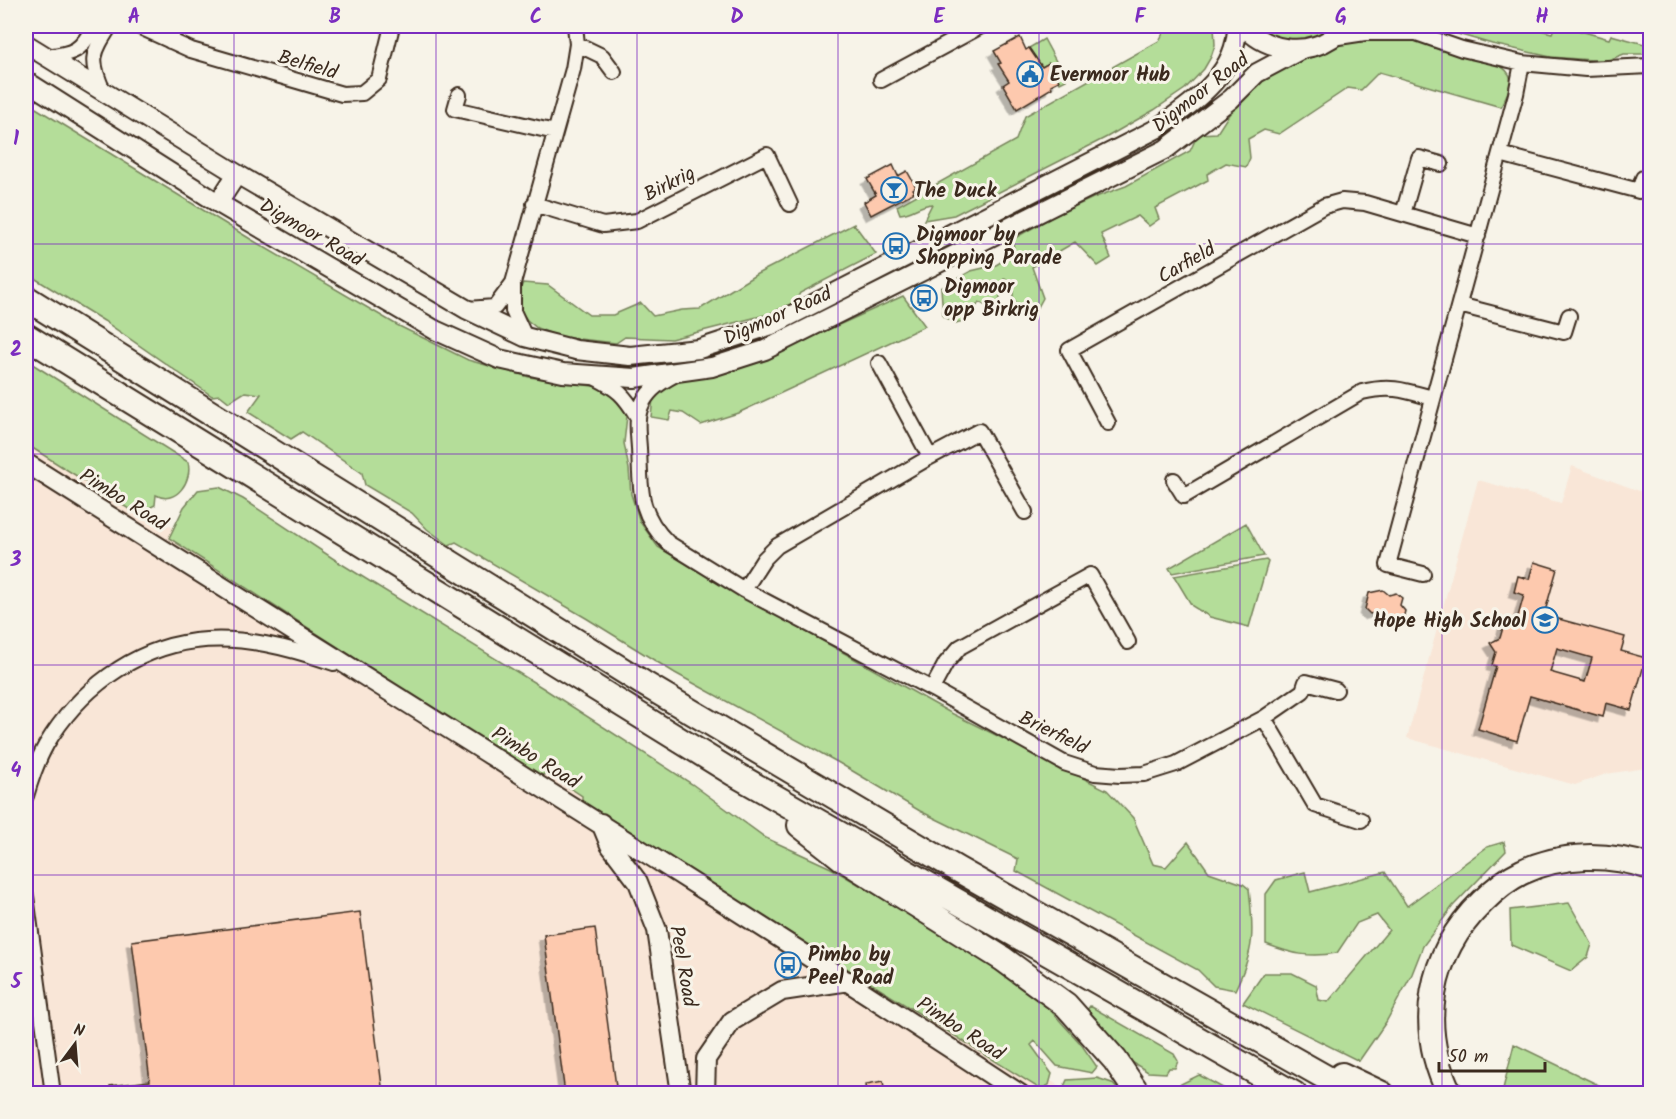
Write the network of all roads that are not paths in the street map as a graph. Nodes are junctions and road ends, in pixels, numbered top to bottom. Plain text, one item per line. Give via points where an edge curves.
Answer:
1 (94, 26) edge
2 (110, 26) edge
3 (138, 26) edge
4 (175, 26) edge
5 (392, 26) edge
6 (575, 26) edge
7 (981, 26) edge
8 (1237, 26) edge
9 (1244, 26) edge
10 (1346, 26) edge
11 (1412, 29) edge
12 (1332, 38) junction
13 (170, 41) junction
14 (577, 44) junction
15 (26, 45) edge
16 (1302, 49) junction
17 (46, 57) junction
18 (1522, 63) junction
19 (1650, 66) edge
20 (615, 72) dead end
21 (881, 80) dead end
22 (26, 81) edge
23 (103, 92) junction
24 (459, 95) dead end
25 (555, 132) junction
26 (1500, 154) junction
27 (1441, 164) dead end
28 (237, 174) junction
29 (1643, 178) dead end
30 (219, 203) junction
31 (534, 204) junction
32 (790, 204) dead end
33 (1403, 214) junction
34 (1478, 236) junction
35 (513, 283) junction
36 (26, 298) edge
37 (1459, 305) junction
38 (466, 309) junction
39 (1569, 316) dead end
40 (26, 336) edge
41 (525, 337) junction
42 (879, 363) dead end
43 (676, 373) junction
44 (593, 376) junction
45 (1432, 398) junction
46 (637, 417) junction
47 (1108, 423) dead end
48 (930, 457) junction
49 (26, 463) edge
50 (1174, 480) dead end
51 (1025, 512) dead end
52 (1423, 574) dead end
53 (744, 590) junction
54 (1128, 642) dead end
55 (348, 667) junction
56 (932, 689) junction
57 (1336, 690) dead end
58 (1264, 718) junction
59 (733, 773) junction
60 (26, 796) edge
61 (1360, 820) dead end
62 (601, 823) junction
63 (1650, 867) edge
64 (26, 896) edge
65 (849, 981) junction
66 (1249, 1033) junction
67 (53, 1094) edge
68 (681, 1094) edge
69 (705, 1094) edge
70 (1020, 1094) edge
71 (1138, 1094) edge
72 (1294, 1094) edge
73 (1355, 1094) edge
74 (1382, 1094) edge
75 (1450, 1094) edge

1 - 17 street via 76,51
2 - 23 street via 93,59
3 - 13 street, Belfield
4 - 13 street
5 - 13 street, Belfield via 379,80 362,93 342,94
6 - 14 street
7 - 21 street
8 - 41 street, Digmoor Road via 1233,55 1223,72 1194,102 1156,129 772,325 699,349 630,356 576,350
9 - 16 street via 1264,42
10 - 12 street
11 - 12 street
11 - 18 street via 1462,49
12 - 16 street, Digmoor Road
14 - 20 street via 602,56
14 - 25 street
15 - 17 street, Digmoor Road
16 - 43 street, Digmoor Road via 1257,73 1231,99 1166,149 765,350 712,367
17 - 23 street, Digmoor Road
18 - 19 street via 1586,69
18 - 26 street
22 - 30 street, Digmoor Road
23 - 28 street, Digmoor Road
24 - 25 street via 455,109
25 - 31 street
26 - 29 street via 1639,191
26 - 34 street
27 - 33 street via 1419,158
28 - 30 street
28 - 38 street, Digmoor Road
30 - 44 street, Digmoor Road via 435,330 499,359 563,374
31 - 32 street, Birkrig via 603,225 637,221 766,155
31 - 35 street
33 - 34 street, Carfield
33 - 47 street, Carfield via 1352,201 1324,206 1069,350
34 - 37 street
35 - 38 street via 495,307
35 - 41 street via 513,310
36 - 66 highway via 643,683 957,869
37 - 39 street via 1564,332
37 - 45 street
38 - 41 street, Digmoor Road
40 - 59 highway
42 - 48 street
43 - 44 street, Digmoor Road via 634,378
43 - 46 street via 654,387
44 - 46 street via 615,387
45 - 50 street via 1385,387 1362,392 1184,496
45 - 52 street via 1388,565
46 - 53 street, Brierfield via 640,492 654,527 668,543
48 - 51 street via 979,431
48 - 53 street via 777,546
49 - 55 street, Pimbo Road
53 - 56 street, Brierfield
54 - 56 street via 1090,574 960,647
55 - 60 street via 248,641 195,641 140,657 97,684 73,708 46,746
55 - 62 street, Pimbo Road
56 - 58 street, Brierfield via 1064,763 1120,775 1144,774 1176,764
57 - 58 street, Brierfield via 1306,682 1303,691
58 - 61 street via 1315,805
59 - 71 highway via 842,858 1002,959 1066,1005 1115,1060
59 - 72 highway
62 - 65 street, Pimbo Road
62 - 68 street, Peel Road via 610,845 638,882 657,930
63 - 75 highway via 1604,856 1548,863 1521,872 1496,888 1469,915 1454,934 1433,988 1434,1052
64 - 67 street
65 - 69 street via 782,991 732,1021 706,1059
65 - 70 street, Pimbo Road
66 - 73 highway
66 - 74 highway

